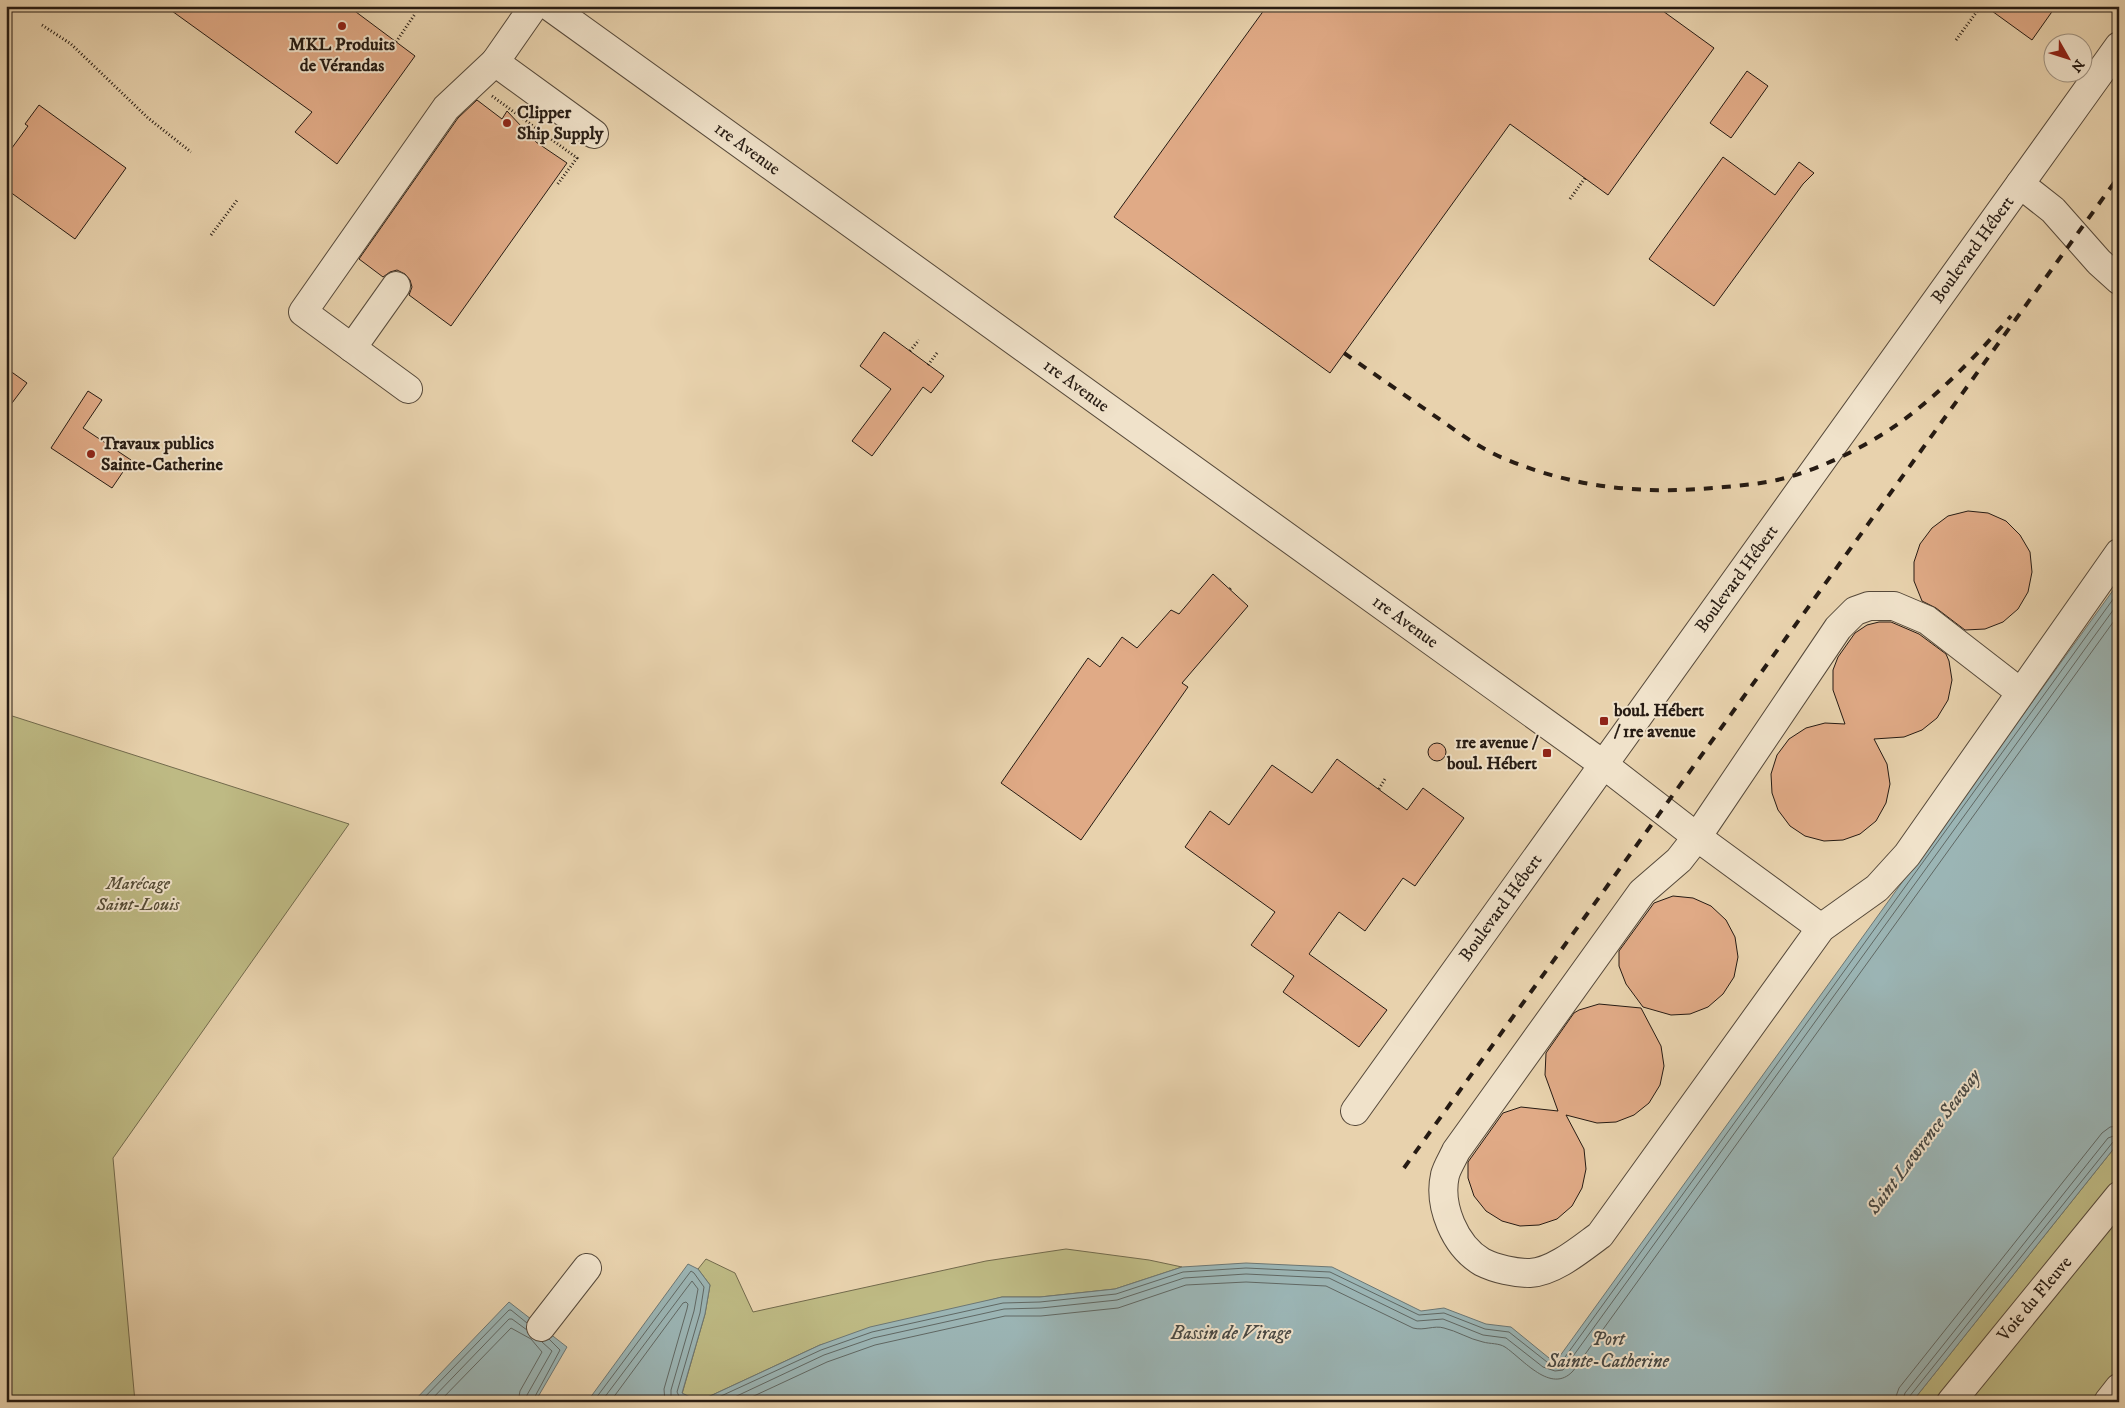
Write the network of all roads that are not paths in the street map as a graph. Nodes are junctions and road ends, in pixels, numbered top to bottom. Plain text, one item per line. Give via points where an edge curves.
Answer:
1 (534, 6) edge
2 (549, 6) edge
3 (2119, 46) edge
4 (496, 75) junction
5 (594, 134) dead end
6 (2020, 184) junction
7 (2119, 280) edge
8 (396, 286) dead end
9 (352, 348) junction
10 (408, 389) dead end
11 (2119, 553) edge
12 (2020, 692) junction
13 (1604, 765) junction
14 (1697, 837) junction
15 (1821, 928) junction
16 (1355, 1111) dead end
17 (2119, 1196) edge
18 (587, 1268) dead end
19 (541, 1327) dead end
20 (2119, 1388) edge
21 (1951, 1402) edge
22 (2108, 1402) edge

1 - 4 street
2 - 13 street, 1re Avenue
3 - 6 street, Boulevard Hébert
4 - 5 street
4 - 9 street via 446,108 303,312
6 - 7 street via 2053,210
6 - 13 street, Boulevard Hébert
8 - 9 street
9 - 10 street
11 - 12 street
12 - 14 street via 1927,620 1894,606 1869,606 1855,611 1838,628
12 - 15 street via 1907,855 1877,888
13 - 14 street, 1re Avenue
13 - 16 street, Boulevard Hébert
14 - 15 street, 1re Avenue
14 - 15 street via 1679,860 1642,892 1456,1151 1445,1176 1444,1201 1450,1225 1481,1261 1502,1270 1532,1273 1566,1261 1600,1235
17 - 21 street, Voie du Fleuve
18 - 19 street
20 - 22 street

